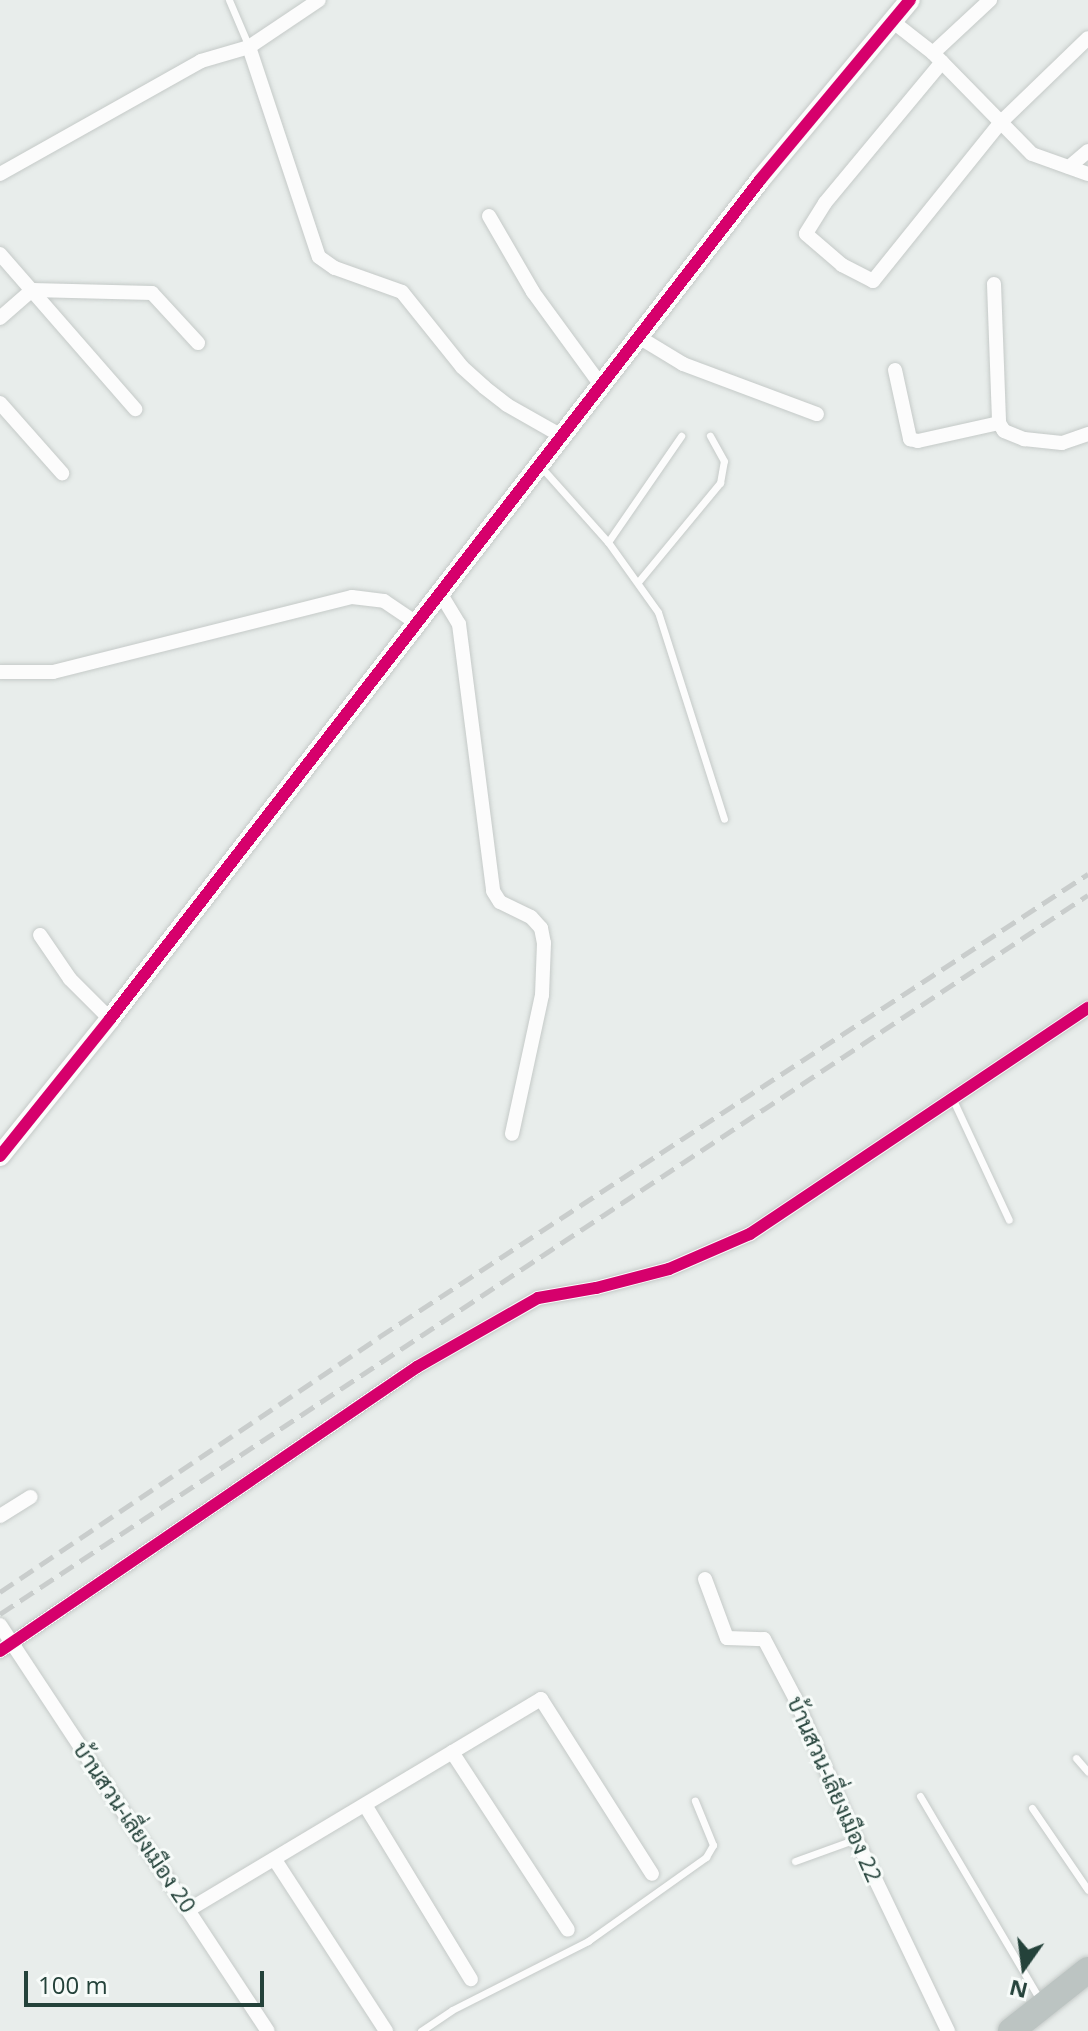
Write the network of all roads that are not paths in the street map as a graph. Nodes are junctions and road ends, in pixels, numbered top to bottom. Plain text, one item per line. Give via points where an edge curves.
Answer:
1 (229, 0) edge
2 (319, 0) edge
3 (990, 0) edge
4 (901, 7) edge
5 (1088, 38) edge
6 (249, 47) junction
7 (938, 58) junction
8 (1000, 123) junction
9 (1088, 151) edge
10 (1069, 167) junction
11 (0, 174) edge
12 (1088, 174) edge
13 (489, 216) dead end
14 (0, 254) edge
15 (994, 284) dead end
16 (32, 290) junction
17 (0, 318) edge
18 (637, 336) junction
19 (198, 343) dead end
20 (895, 370) dead end
21 (600, 384) junction
22 (0, 403) edge
23 (135, 409) dead end
24 (817, 414) dead end
25 (999, 423) junction
26 (1088, 434) edge
27 (560, 435) junction
28 (681, 436) dead end
29 (710, 436) dead end
30 (538, 464) junction
31 (62, 473) dead end
32 (608, 542) junction
33 (638, 582) junction
34 (439, 591) junction
35 (415, 622) junction
36 (0, 672) edge
37 (724, 819) dead end
38 (40, 935) dead end
39 (1088, 1008) edge
40 (110, 1019) junction
41 (953, 1100) junction
42 (512, 1134) dead end
43 (0, 1156) edge
44 (1009, 1220) dead end
45 (30, 1497) dead end
46 (0, 1516) edge
47 (705, 1579) dead end
48 (0, 1625) edge
49 (6, 1647) edge
50 (452, 1752) junction
51 (1076, 1758) dead end
52 (1088, 1772) edge
53 (920, 1796) dead end
54 (695, 1801) dead end
55 (365, 1805) junction
56 (1032, 1808) dead end
57 (856, 1839) junction
58 (275, 1860) junction
59 (795, 1861) dead end
60 (652, 1874) dead end
61 (1088, 1890) edge
62 (190, 1909) junction
63 (568, 1930) dead end
64 (1088, 1970) edge
65 (471, 1979) dead end
66 (1043, 2006) junction
67 (263, 2029) edge
68 (386, 2031) edge
69 (421, 2031) edge
70 (948, 2031) edge
71 (1011, 2031) edge

1 - 6 lane
2 - 6 street
3 - 7 street
4 - 7 street
4 - 18 street
5 - 8 street
6 - 11 street via 201,61
6 - 27 street via 319,257 402,292 484,387
7 - 8 street
7 - 8 street via 825,203 806,234 810,241 873,281
8 - 10 street via 1032,154
9 - 10 street
10 - 12 street
13 - 21 street via 533,292
14 - 16 street
15 - 25 street
16 - 17 street
16 - 19 street via 152,293
16 - 23 street
18 - 21 street
18 - 24 street via 683,364
20 - 25 street via 910,439
21 - 27 street
22 - 31 street
25 - 26 street via 1004,431 1024,439 1062,443
27 - 30 street
28 - 32 lane
29 - 33 lane via 724,461 720,483
30 - 32 lane
30 - 34 street
32 - 33 lane
33 - 37 lane via 665,631
34 - 35 street
34 - 42 street via 459,624 493,891 500,902 531,917 541,928 544,943 542,995
35 - 36 street via 384,601 352,597 53,672
35 - 40 street
38 - 40 street via 70,979
39 - 41 street
40 - 43 street
41 - 44 lane
41 - 49 street via 750,1234 669,1269 538,1298 417,1367
45 - 46 street
47 - 57 street, บ้านสวน-เลี่ยงเมือง 22 via 727,1638 764,1639
48 - 49 street, บ้านสวน-เลี่ยงเมือง 20
49 - 62 street, บ้านสวน-เลี่ยงเมือง 20
50 - 55 street
50 - 60 street via 541,1699
50 - 63 street
51 - 52 lane
53 - 66 lane
54 - 69 lane via 713,1845 706,1857 588,1941
55 - 58 street
55 - 65 street
56 - 61 lane
57 - 59 lane
57 - 70 street, บ้านสวน-เลี่ยงเมือง 22
58 - 62 street
58 - 68 street
62 - 67 street, บ้านสวน-เลี่ยงเมือง 20
64 - 66 highway
66 - 71 highway

